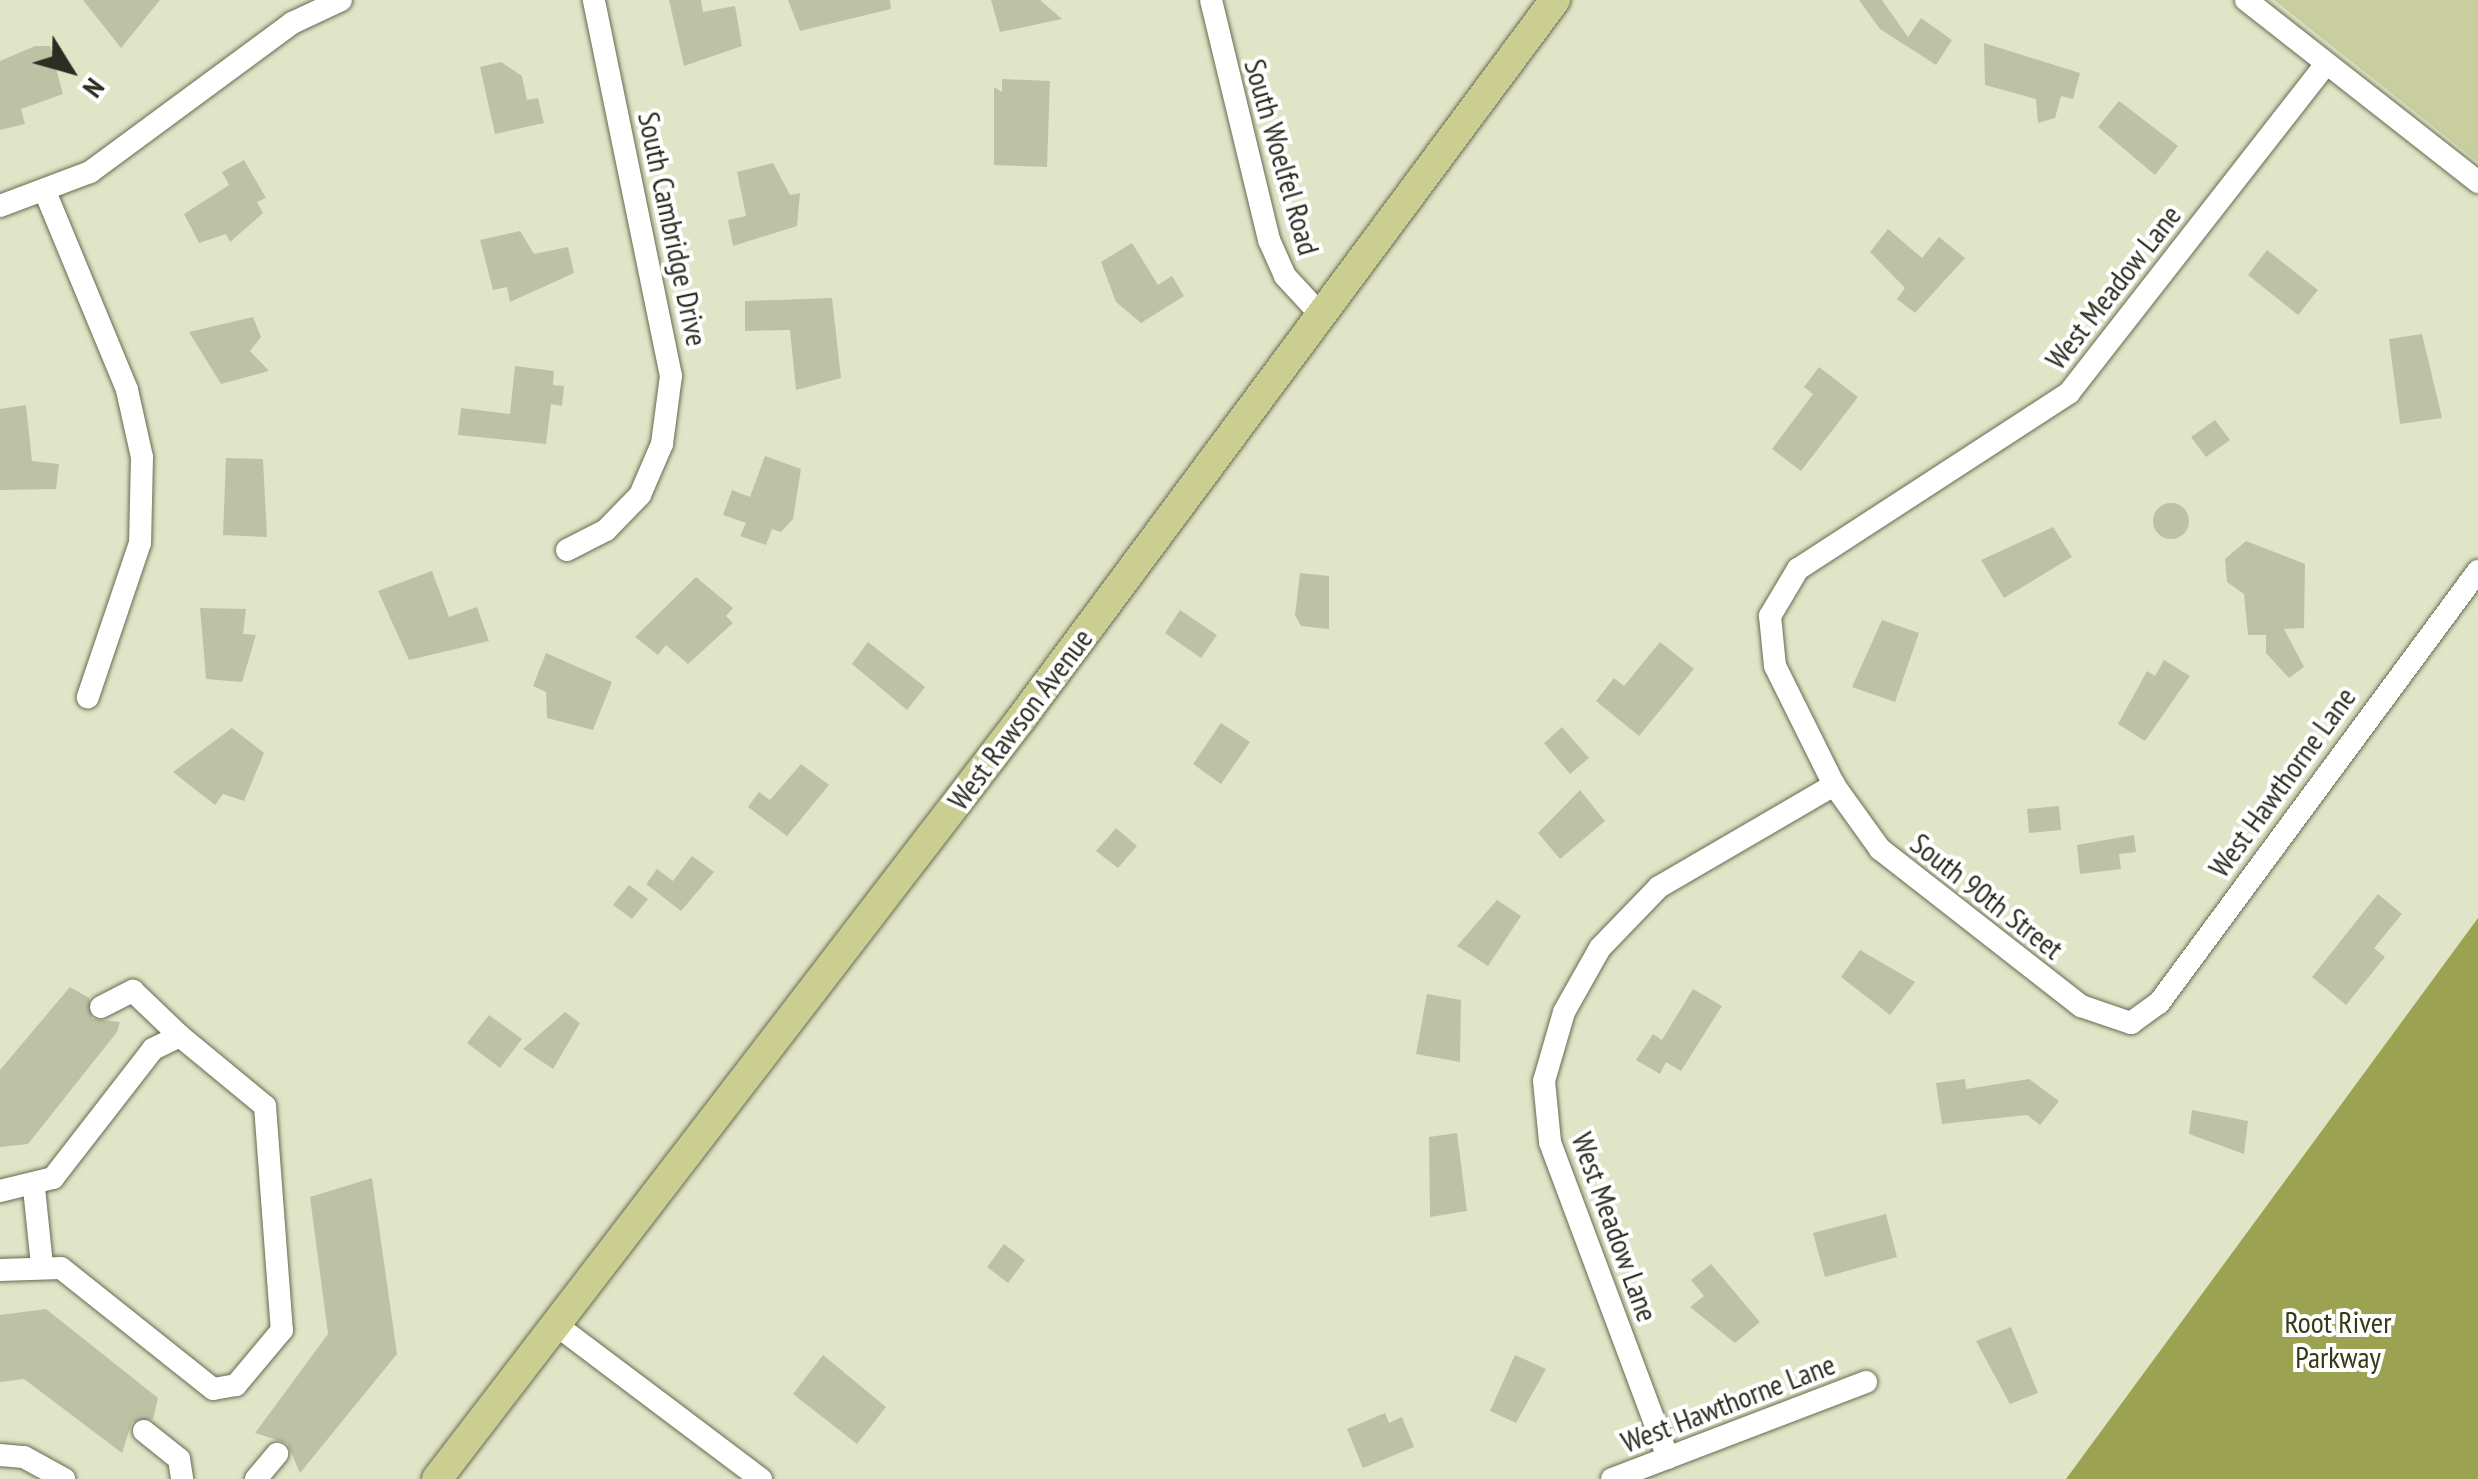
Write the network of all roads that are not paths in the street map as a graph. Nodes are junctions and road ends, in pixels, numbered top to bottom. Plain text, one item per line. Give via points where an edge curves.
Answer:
1 (342, 0) edge
2 (594, 0) edge
3 (1210, 0) edge
4 (1554, 0) edge
5 (2246, 0) edge
6 (2326, 64) junction
7 (2478, 182) edge
8 (46, 194) junction
9 (0, 206) edge
10 (1322, 316) junction
11 (567, 550) dead end
12 (2478, 572) edge
13 (1770, 616) joint
14 (88, 697) dead end
15 (1834, 786) junction
16 (101, 1007) dead end
17 (2131, 1023) joint
18 (180, 1036) junction
19 (34, 1188) junction
20 (0, 1191) edge
21 (42, 1265) junction
22 (0, 1270) edge
23 (559, 1327) junction
24 (1866, 1382) dead end
25 (144, 1431) dead end
26 (277, 1454) dead end
27 (0, 1456) edge
28 (1668, 1458) junction
29 (64, 1479) edge
30 (182, 1479) edge
31 (256, 1479) edge
32 (440, 1479) edge
33 (761, 1479) edge
34 (1612, 1479) edge

1 - 8 street via 292,22 90,172
2 - 11 street, South Cambridge Drive via 671,376 662,444 640,496 606,530
3 - 10 street, South Woelfel Road via 1270,240 1284,276
4 - 10 main road, West Rawson Avenue
5 - 6 street
6 - 7 street
6 - 13 street, West Meadow Lane via 2069,393 1798,569
8 - 9 street
8 - 14 street via 127,390 142,457 140,543
10 - 23 main road, West Rawson Avenue
12 - 17 street, West Hawthorne Lane via 2159,1003
13 - 15 street, South 90th Street via 1775,666
15 - 17 street, South 90th Street via 1880,849 1941,903 2081,1006
15 - 28 street, West Meadow Lane via 1658,887 1600,948 1564,1012 1544,1082 1550,1142
16 - 18 street via 121,990 133,991
18 - 19 street via 153,1048 52,1178
18 - 21 street via 264,1106 285,1303 270,1351 236,1385 213,1388 62,1268
19 - 20 street
19 - 21 street
21 - 22 street
23 - 32 main road, West Rawson Avenue
23 - 33 street
24 - 28 street, West Hawthorne Lane
25 - 30 street via 179,1459
26 - 31 street
27 - 29 street via 24,1456
28 - 34 street, West Hawthorne Lane

